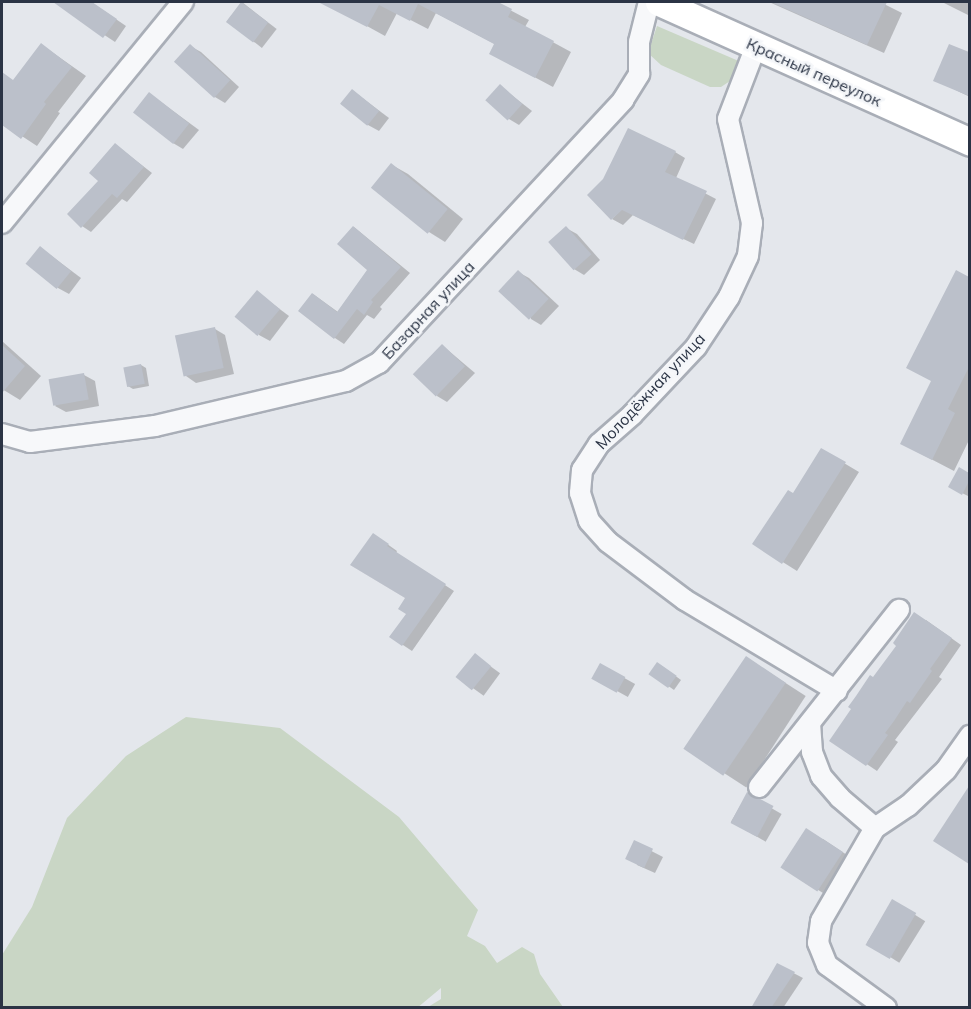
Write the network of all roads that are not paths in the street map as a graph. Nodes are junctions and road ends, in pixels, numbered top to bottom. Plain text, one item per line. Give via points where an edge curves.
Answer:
1 (183, 2) edge
2 (649, 2) edge
3 (659, 2) edge
4 (756, 46) junction
5 (969, 142) edge
6 (2, 223) edge
7 (2, 434) edge
8 (899, 610) dead end
9 (837, 691) junction
10 (810, 723) junction
11 (969, 736) edge
12 (759, 787) dead end
13 (875, 828) junction
14 (886, 1008) edge

1 - 6 street
2 - 7 street, Базарная улица via 639,42 639,74 623,100 379,363 346,381 155,426 30,442
3 - 4 main road, Красный переулок
4 - 5 main road, Красный переулок
4 - 9 street, Молодёжная улица via 728,119 752,223 748,256 729,297 696,347 633,415 599,444 582,470 580,493 589,521 616,548 686,600
8 - 9 street
9 - 10 street
10 - 12 street
10 - 13 street via 812,752 821,776
11 - 13 street via 946,770 908,806
13 - 14 street via 821,921 818,943 827,965

